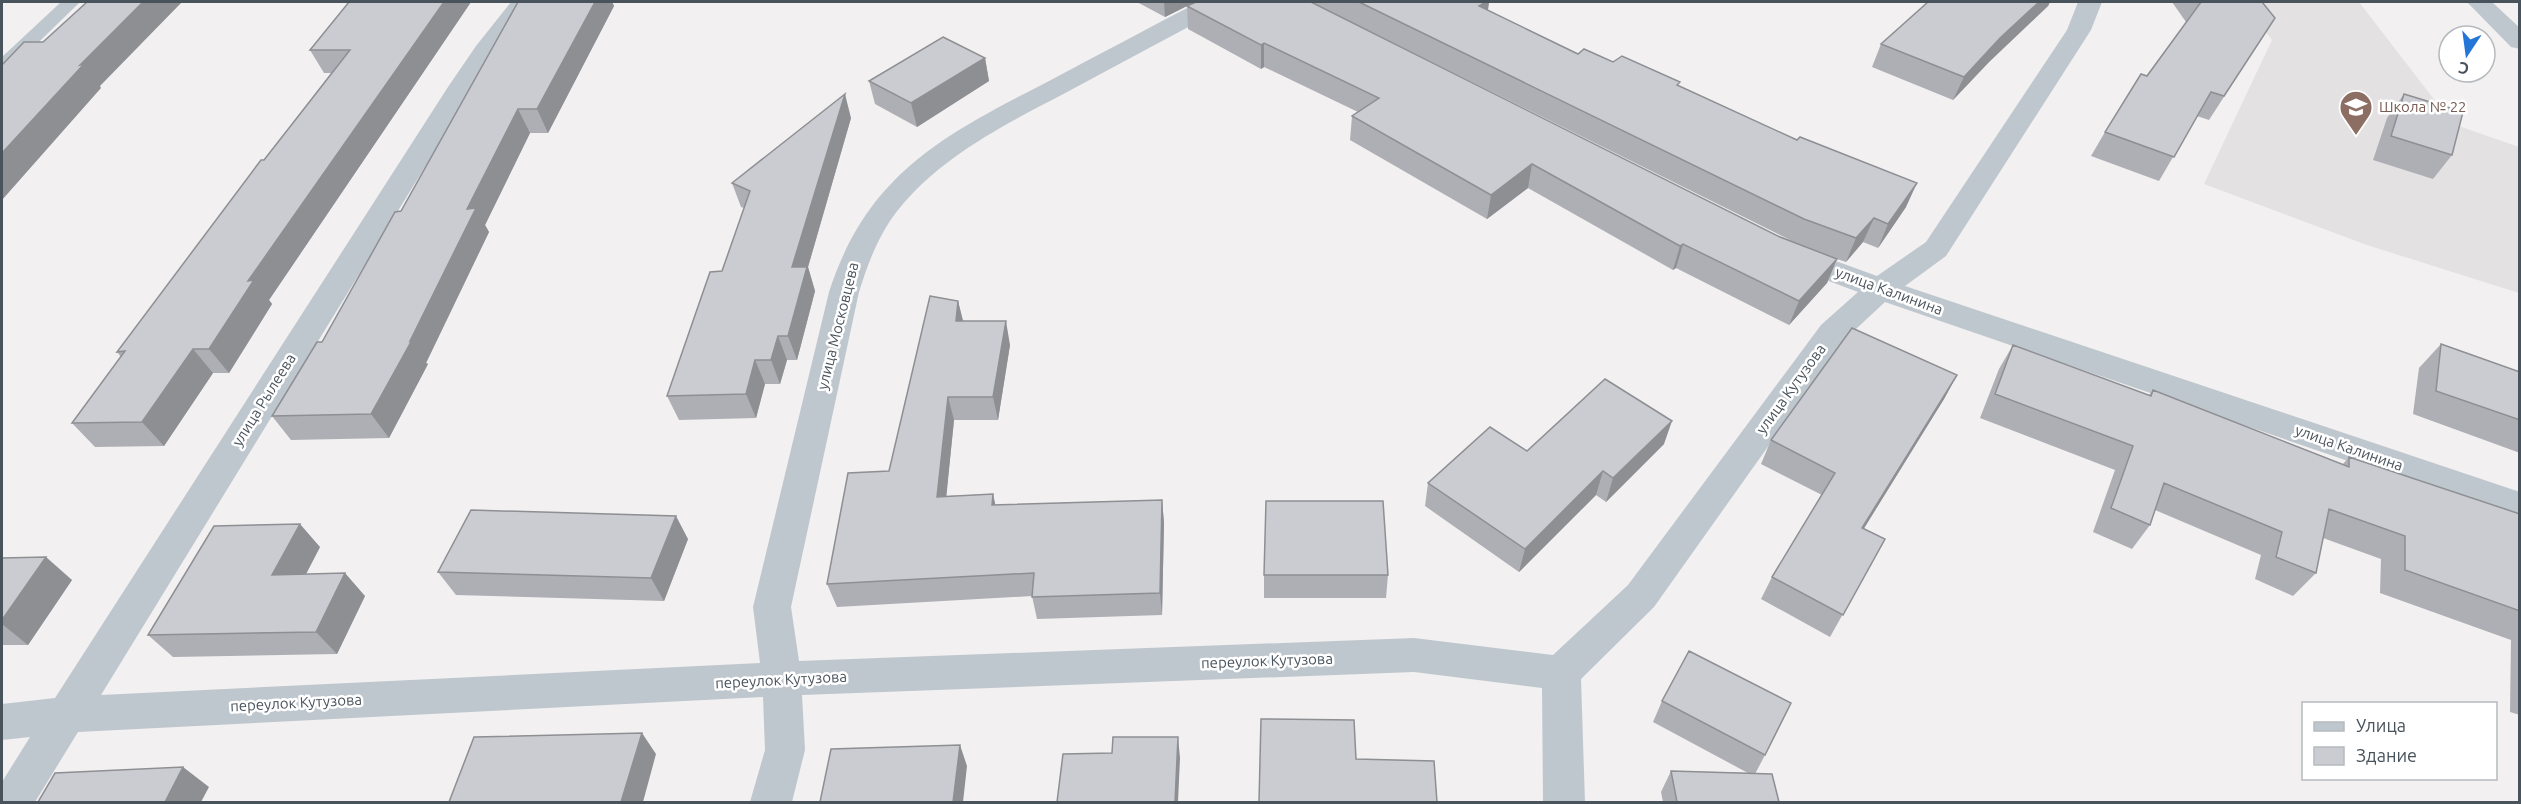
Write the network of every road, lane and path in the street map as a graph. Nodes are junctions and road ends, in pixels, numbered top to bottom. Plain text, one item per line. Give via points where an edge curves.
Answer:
1 (71, 2) edge
2 (523, 2) edge
3 (1217, 2) edge
4 (2090, 2) edge
5 (2479, 2) edge
6 (2520, 42) edge
7 (2, 67) edge
8 (1762, 242) edge
9 (1880, 289) junction
10 (2520, 506) edge
11 (1561, 673) junction
12 (782, 679) junction
13 (67, 715) junction
14 (2, 722) edge
15 (12, 802) edge
16 (771, 802) edge
17 (1564, 802) edge

1 - 7 lane
2 - 13 street, улица Рылеева via 461,87
3 - 12 street, улица Московцева via 1004,114 940,156 897,192 870,229 853,259 844,292 772,607
4 - 9 street, улица Кутузова via 2079,30 1936,249
5 - 6 street
8 - 9 street, улица Калинина
9 - 10 street, улица Калинина
9 - 11 street, улица Кутузова via 1832,333 1641,596
11 - 12 street, переулок Кутузова via 1414,655
11 - 17 street
12 - 13 street, переулок Кутузова
12 - 16 street, улица Московцева via 784,750
13 - 14 street, переулок Кутузова
13 - 15 street, улица Рылеева

